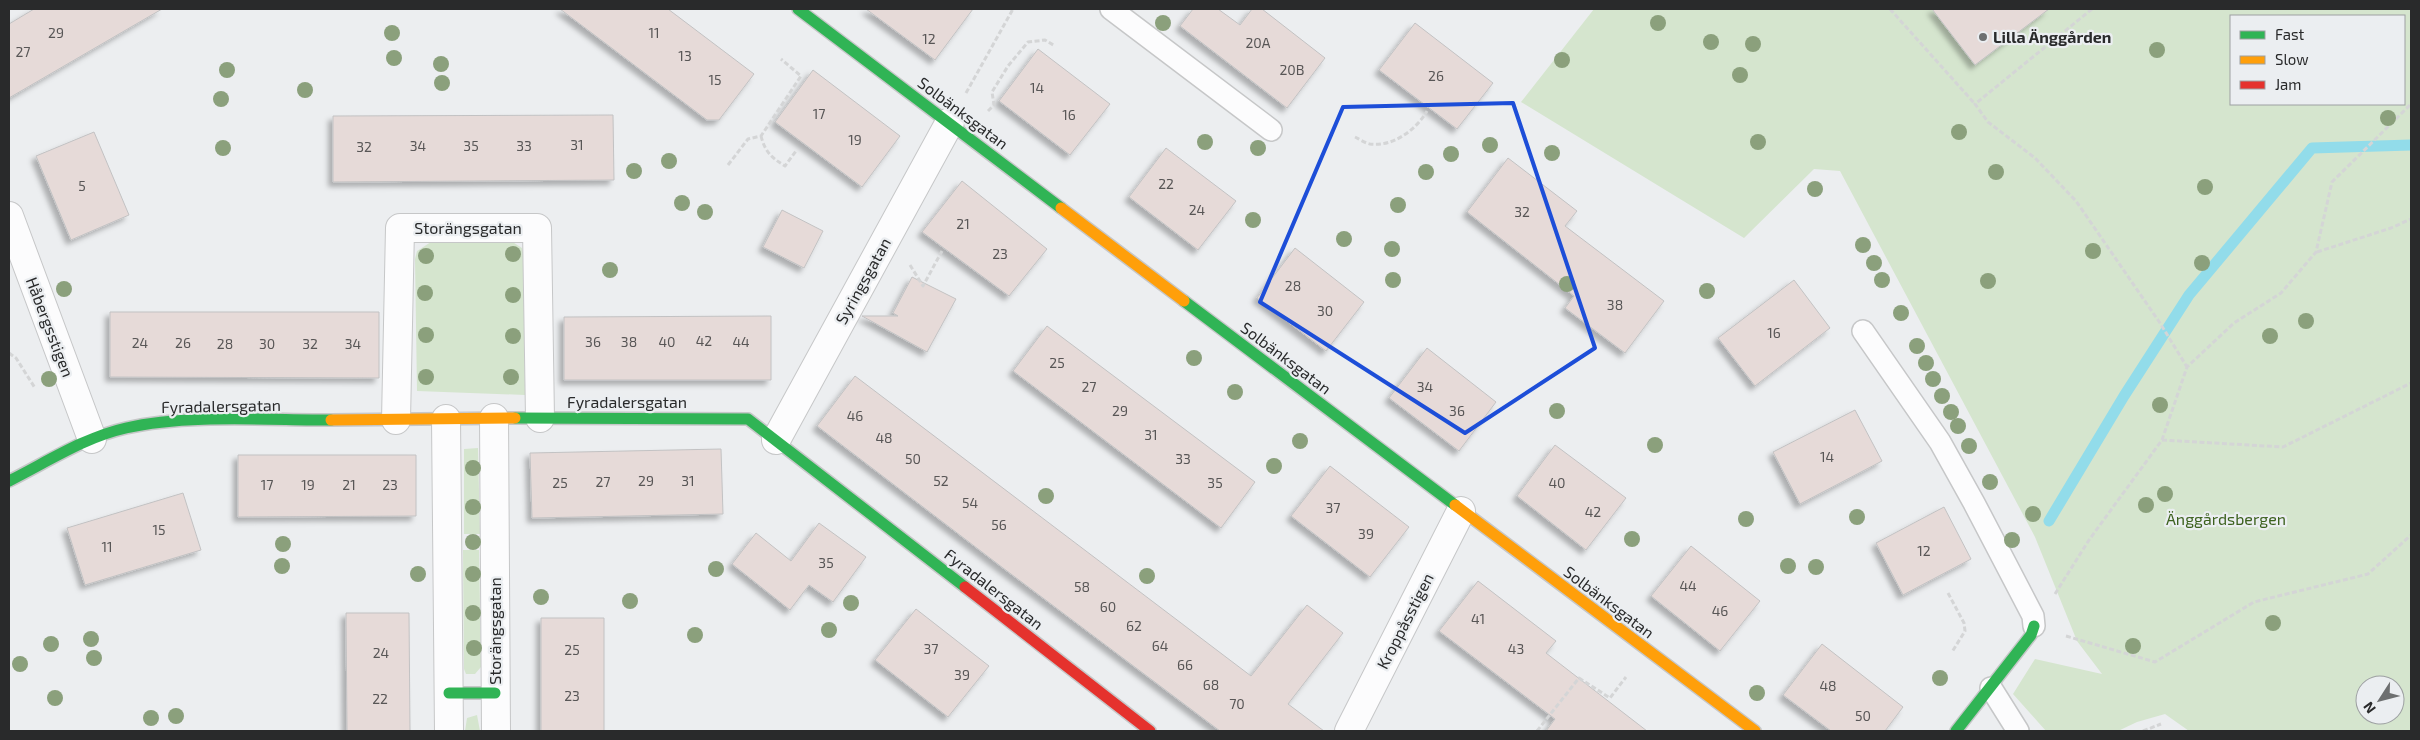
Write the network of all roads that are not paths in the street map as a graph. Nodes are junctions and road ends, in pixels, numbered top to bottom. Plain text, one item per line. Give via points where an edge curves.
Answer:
1 (798, 9) edge
2 (1111, 9) edge
3 (950, 122) junction
4 (1271, 130) dead end
5 (9, 216) edge
6 (1863, 331) dead end
7 (494, 418) junction
8 (540, 418) junction
9 (446, 419) junction
10 (396, 420) junction
11 (92, 439) junction
12 (776, 440) junction
13 (9, 481) edge
14 (1461, 511) junction
15 (2034, 626) joint
16 (1991, 688) junction
17 (449, 693) junction
18 (495, 693) junction
19 (449, 731) edge
20 (496, 731) edge
21 (1150, 731) edge
22 (1349, 731) edge
23 (1755, 731) edge
24 (1956, 731) edge
25 (2018, 731) edge

1 - 3 street, Solbänksgatan
2 - 4 lane
3 - 12 street, Syringsgatan
3 - 14 street, Solbänksgatan
5 - 11 street, Håbergsstigen
6 - 15 lane via 1945,451 2033,616
7 - 8 street, Fyradalersgatan
7 - 9 street, Fyradalersgatan
7 - 18 street, Storängsgatan
8 - 10 street, Storängsgatan via 536,228 400,228
8 - 12 street, Fyradalersgatan via 748,419
9 - 10 street, Fyradalersgatan
9 - 17 street
10 - 11 street, Fyradalersgatan via 173,421 126,428
11 - 13 street, Fyradalersgatan
12 - 21 street, Fyradalersgatan
14 - 22 street, Kroppåsstigen
14 - 23 street, Solbänksgatan
15 - 16 street via 2031,635
16 - 24 street
16 - 25 lane
17 - 18 street, Storängsgatan
17 - 19 street
18 - 20 street, Storängsgatan

